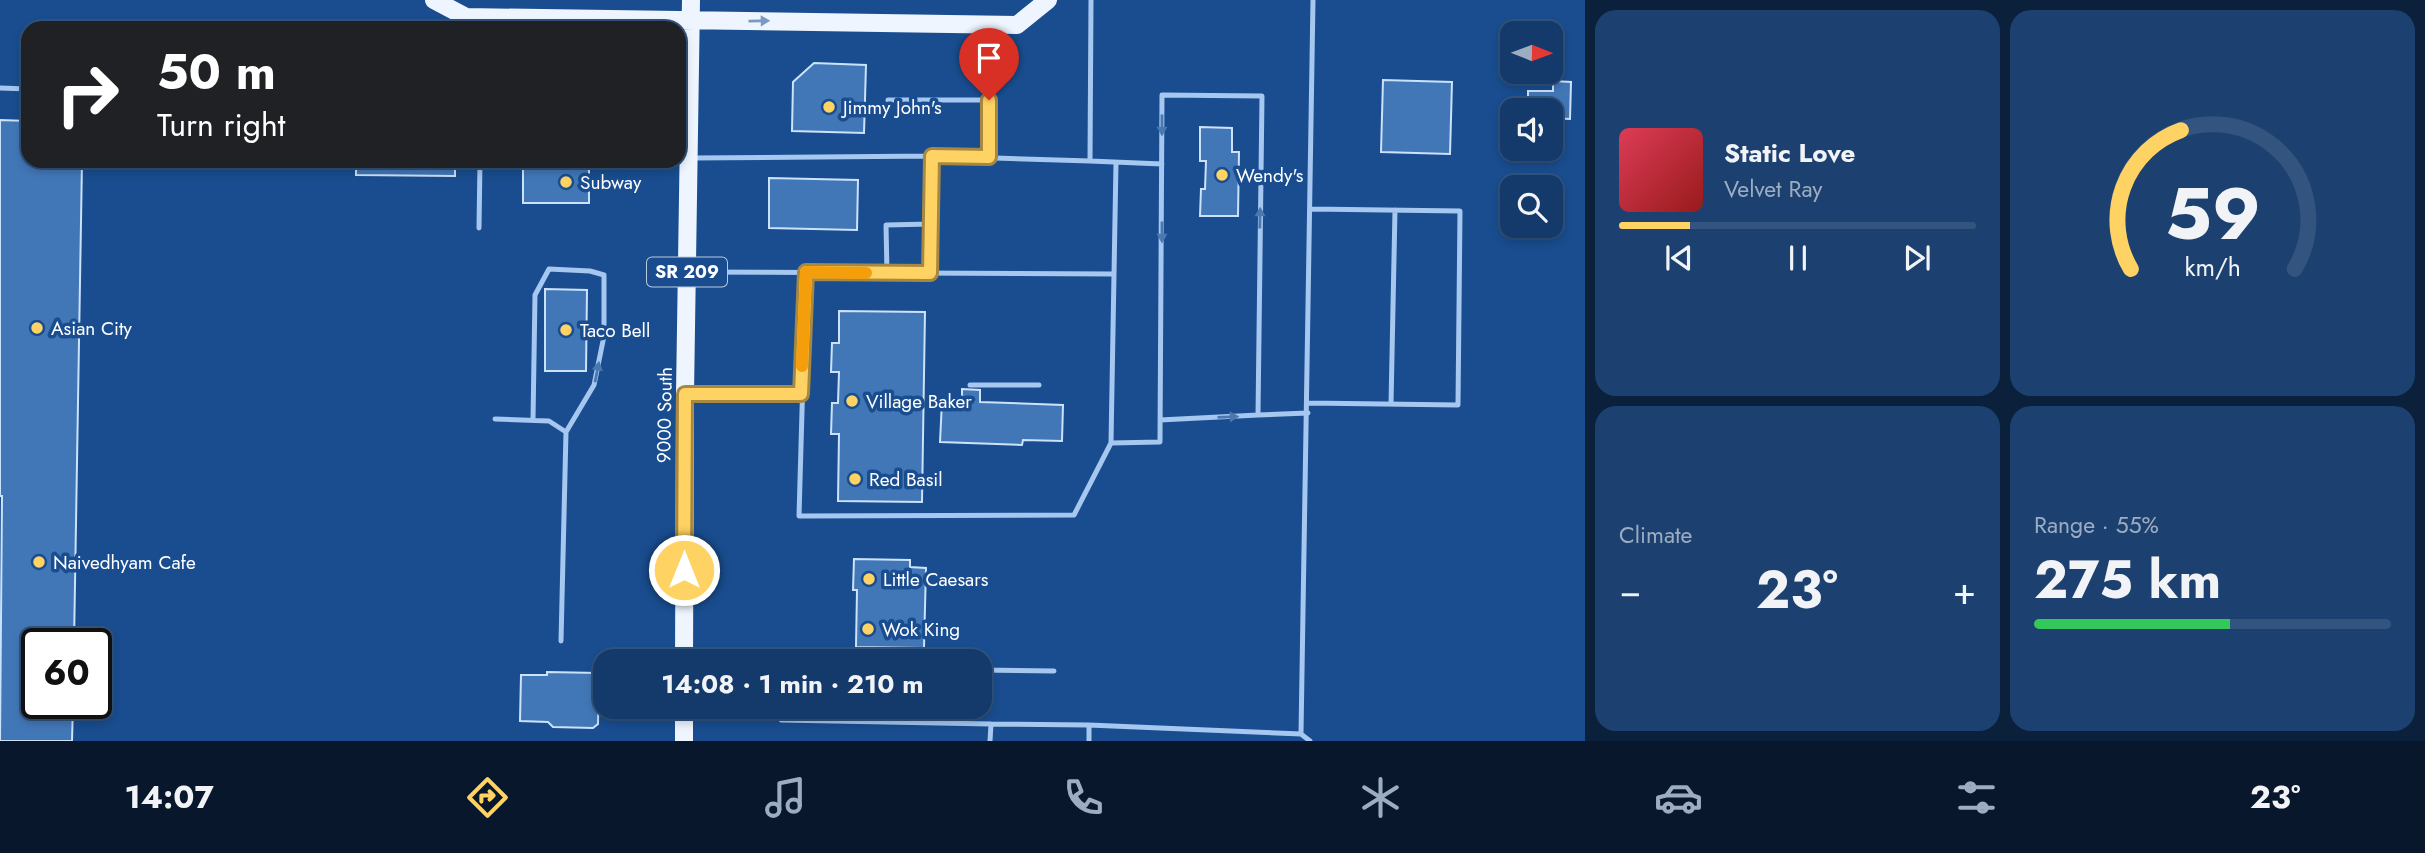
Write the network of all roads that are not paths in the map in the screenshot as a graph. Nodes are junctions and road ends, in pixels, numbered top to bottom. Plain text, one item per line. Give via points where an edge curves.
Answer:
1 (434, 0) edge
2 (691, 0) edge
3 (1048, 0) edge
4 (1091, 0) edge
5 (1313, 0) edge
6 (512, 21) edge
7 (686, 22) edge
8 (690, 22) junction
9 (0, 88) edge
10 (686, 88) edge
11 (21, 89) edge
12 (888, 100) dead end
13 (686, 136) edge
14 (932, 156) junction
15 (989, 157) junction
16 (689, 158) junction
17 (1090, 161) junction
18 (1115, 163) junction
19 (1162, 164) junction
20 (480, 168) edge
21 (1310, 209) junction
22 (1395, 210) junction
23 (931, 224) junction
24 (479, 228) dead end
25 (687, 272) junction
26 (806, 272) junction
27 (887, 273) junction
28 (930, 273) junction
29 (1114, 274) junction
30 (970, 385) dead end
31 (1039, 385) dead end
32 (685, 394) junction
33 (801, 394) junction
34 (1308, 403) junction
35 (1391, 404) junction
36 (1308, 413) junction
37 (1258, 415) junction
38 (495, 419) dead end
39 (1160, 419) junction
40 (533, 420) junction
41 (566, 432) junction
42 (1111, 443) junction
43 (561, 641) dead end
44 (684, 649) edge
45 (992, 670) edge
46 (1054, 671) dead end
47 (684, 719) edge
48 (781, 719) edge
49 (991, 724) junction
50 (1089, 725) junction
51 (1301, 734) junction
52 (684, 741) edge
53 (990, 741) edge
54 (1089, 741) edge
55 (1310, 741) edge

1 - 6 main road via 467,17
2 - 8 main road, 9000 South / SR 209
8 -> 3 main road via 1017,25
4 - 17 lane
5 - 21 lane
7 - 8 main road
8 - 10 main road, 9000 South / SR 209
9 - 11 lane
12 - 15 lane via 989,100
13 - 16 main road, 9000 South / SR 209
14 - 15 lane
14 - 16 lane
14 - 23 lane
15 - 17 lane
16 - 25 main road, 9000 South / SR 209
17 - 18 lane
18 - 19 lane
18 - 29 lane
37 -> 19 lane via 1262,96 1162,94
19 -> 39 lane
20 - 24 lane
21 - 22 lane
21 - 34 lane
22 - 35 lane
22 - 35 lane via 1461,211 1458,405
23 - 27 lane via 886,225
23 - 28 lane
25 - 26 lane
25 - 32 main road, 9000 South / SR 209
26 - 27 lane
26 - 33 lane
27 - 28 lane
28 - 29 lane
29 - 42 lane
30 - 31 lane
32 - 33 lane
32 - 44 main road, 9000 South / SR 209
33 - 42 lane via 799,516 1074,515
34 - 35 lane
34 - 36 lane
36 - 37 lane
36 - 51 lane
39 -> 37 lane
38 - 40 lane
39 - 42 lane via 1160,442
40 - 41 lane via 549,421
41 -> 40 lane via 594,386 604,336 604,275 548,270 544,275 535,295
41 - 43 lane
45 - 46 lane
47 - 52 main road
48 - 49 lane
49 - 50 lane
49 - 53 lane
50 - 51 lane
50 - 54 lane
51 - 55 lane

